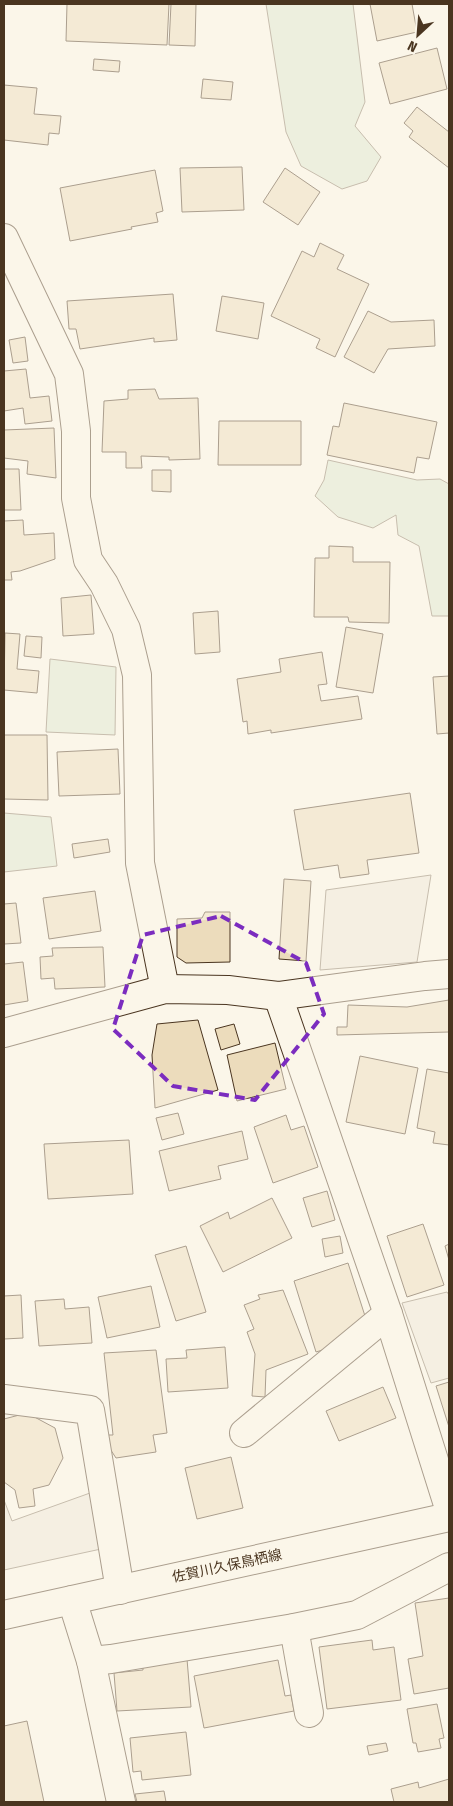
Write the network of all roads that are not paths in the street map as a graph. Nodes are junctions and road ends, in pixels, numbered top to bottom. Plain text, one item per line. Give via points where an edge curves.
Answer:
1 (4, 238) edge
2 (449, 974) edge
3 (165, 989) junction
4 (278, 996) junction
5 (4, 1033) edge
6 (388, 1314) junction
7 (4, 1399) edge
8 (244, 1433) dead end
9 (449, 1508) edge
10 (449, 1517) edge
11 (449, 1567) edge
12 (120, 1590) junction
13 (72, 1600) junction
14 (4, 1615) edge
15 (294, 1628) junction
16 (91, 1661) junction
17 (310, 1713) dead end
18 (121, 1802) edge

1 - 3 street via 69,374 76,431 76,498 88,560 126,629 137,675 140,863
2 - 4 street
3 - 4 street via 228,990
3 - 5 street
4 - 6 street
6 - 8 street
6 - 9 street
7 - 12 street via 90,1410
10 - 12 street, 佐賀川久保鳥栖線
11 - 15 street via 357,1615
12 - 13 street, 佐賀川久保鳥栖線
13 - 14 street, 佐賀川久保鳥栖線
13 - 16 street
15 - 16 street
15 - 17 street
16 - 18 street

